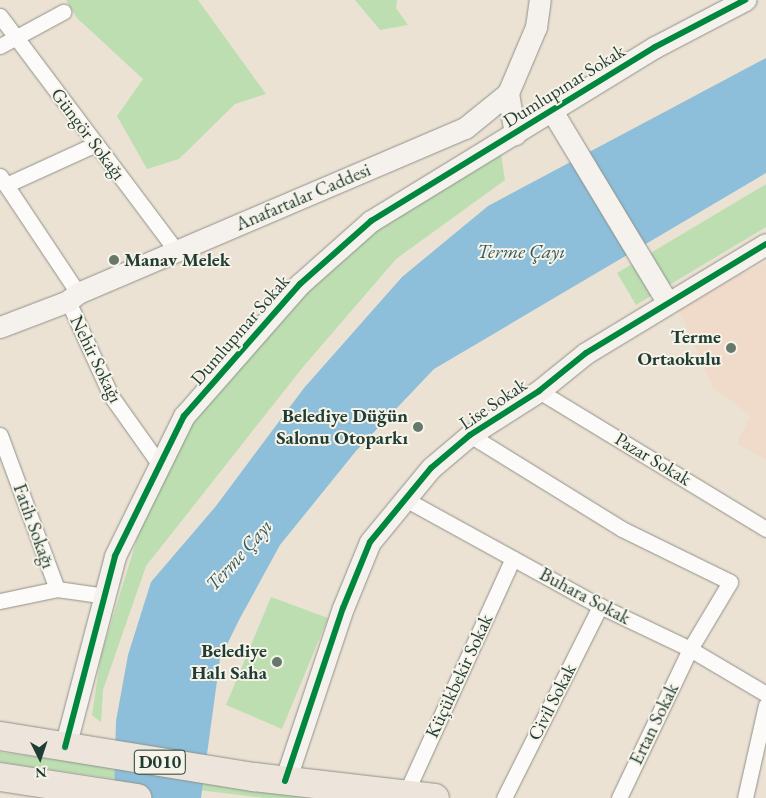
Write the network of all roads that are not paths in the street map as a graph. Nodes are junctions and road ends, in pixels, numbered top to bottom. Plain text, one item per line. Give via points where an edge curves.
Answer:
1 (540, 0) edge
2 (745, 0) edge
3 (63, 12) dead end
4 (0, 16) edge
5 (16, 38) junction
6 (0, 46) edge
7 (508, 93) junction
8 (552, 111) junction
9 (515, 134) junction
10 (96, 144) junction
11 (3, 180) edge
12 (766, 244) edge
13 (177, 252) junction
14 (73, 297) junction
15 (668, 303) junction
16 (0, 327) edge
17 (540, 391) junction
18 (0, 435) edge
19 (470, 435) junction
20 (160, 465) junction
21 (405, 499) junction
22 (766, 529) edge
23 (513, 558) junction
24 (57, 589) junction
25 (106, 596) junction
26 (0, 601) edge
27 (600, 606) junction
28 (690, 649) junction
29 (766, 694) edge
30 (766, 705) edge
31 (0, 736) edge
32 (65, 747) junction
33 (0, 777) edge
34 (285, 781) junction
35 (51, 790) edge
36 (405, 795) junction
37 (137, 798) edge
38 (435, 798) edge
39 (504, 798) edge
40 (619, 798) edge
41 (744, 798) edge

1 - 7 street, Anafartalar Caddesi via 536,27
2 - 8 street, Dumlupınar Sokak via 655,47
3 - 5 street
4 - 5 street, Güngör Sokağı
5 - 6 street
5 - 10 street, Güngör Sokağı
7 - 9 street
7 - 13 street, Anafartalar Caddesi via 465,128
8 - 9 street, Dumlupınar Sokak
8 - 15 street
9 - 20 street, Dumlupınar Sokak via 371,222 300,284 184,416
10 - 11 street
10 - 13 street, Güngör Sokağı
11 - 14 street, Nehir Sokağı
12 - 15 street, Lise Sokak
13 - 14 street, Anafartalar Caddesi
14 - 16 street, Anafartalar Caddesi
14 - 20 street, Nehir Sokağı via 111,396
15 - 17 street, Lise Sokak via 586,353
17 - 19 street, Lise Sokak
17 - 22 street, Pazar Sokak
18 - 24 street, Fatih Sokağı
19 - 21 street, Lise Sokak via 431,468
19 - 28 street, Ertan Sokak via 622,529 730,582
20 - 25 street, Dumlupınar Sokak via 115,556
21 - 23 street, Buhara Sokak
21 - 34 street, Lise Sokak via 370,542 354,578
23 - 27 street, Buhara Sokak
23 - 36 street, Küçükbekir Sokak
24 - 25 street
24 - 26 street
25 - 32 street, Dumlupınar Sokak
27 - 28 street, Buhara Sokak
27 - 39 street, Civil Sokak
28 - 29 street, Buhara Sokak
28 - 40 street, Ertan Sokak
30 - 41 street
31 - 32 highway, D010
32 - 34 highway, D010
33 - 35 highway, D010
34 - 36 highway, D010
35 - 37 highway, D010
36 - 38 highway, D010

